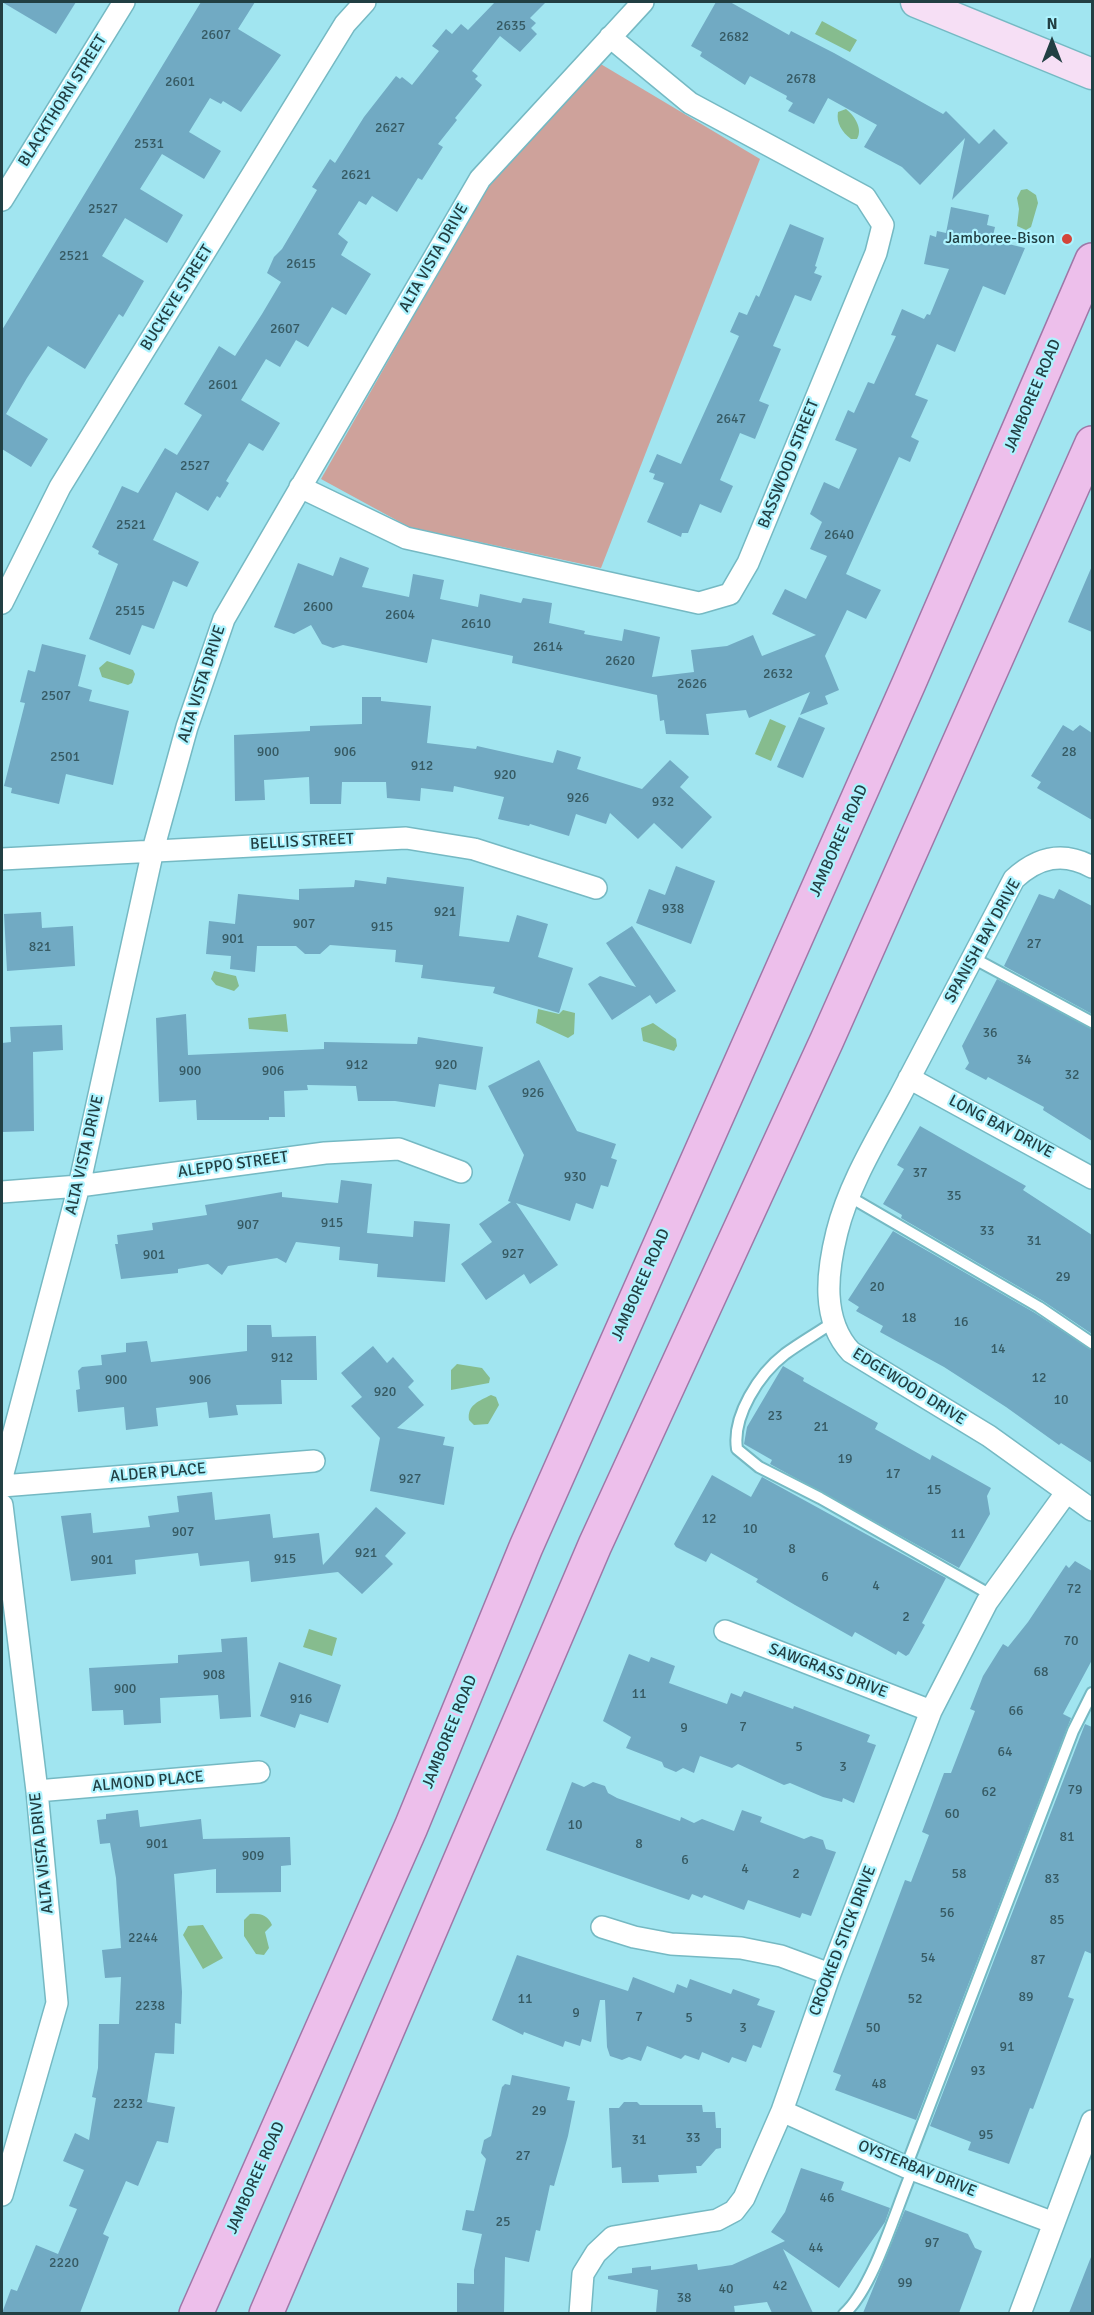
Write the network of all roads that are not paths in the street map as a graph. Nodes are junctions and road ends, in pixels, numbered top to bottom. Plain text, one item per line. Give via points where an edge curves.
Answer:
1 (124, 2) edge
2 (365, 2) edge
3 (644, 2) edge
4 (916, 2) edge
5 (610, 37) junction
6 (1092, 75) edge
7 (2, 200) edge
8 (1092, 260) edge
9 (1092, 443) edge
10 (300, 487) junction
11 (2, 603) edge
12 (153, 850) junction
13 (2, 859) edge
14 (1092, 867) edge
15 (596, 888) dead end
16 (973, 958) junction
17 (1092, 1022) edge
18 (909, 1078) junction
19 (461, 1172) dead end
20 (1092, 1178) edge
21 (79, 1186) junction
22 (2, 1192) edge
23 (850, 1197) junction
24 (832, 1323) junction
25 (1092, 1343) edge
26 (314, 1461) dead end
27 (2, 1477) edge
28 (2, 1486) edge
29 (1066, 1493) junction
30 (2, 1505) edge
31 (1092, 1510) edge
32 (991, 1595) junction
33 (725, 1631) dead end
34 (1092, 1694) edge
35 (931, 1711) junction
36 (259, 1772) dead end
37 (37, 1791) junction
38 (602, 1927) dead end
39 (830, 1974) junction
40 (782, 2111) junction
41 (1092, 2121) edge
42 (910, 2168) junction
43 (2, 2195) edge
44 (1054, 2223) junction
45 (196, 2313) edge
46 (266, 2313) edge
47 (580, 2313) edge
48 (844, 2313) edge
49 (1020, 2313) edge

1 - 7 street, BLACKTHORN STREET
2 - 11 street, BUCKEYE STREET via 345,24 60,487
3 - 5 street, ALTA VISTA DRIVE
4 - 6 street
5 - 10 street, ALTA VISTA DRIVE via 480,179
5 - 10 street, BASSWOOD STREET via 690,103 865,197 883,225 876,253 748,563 730,594 699,603 406,538
8 - 45 main road, JAMBOREE ROAD via 526,1547 411,1827
9 - 46 main road via 827,1040 595,1545
10 - 12 street, ALTA VISTA DRIVE via 224,619
12 - 13 street, BELLIS STREET
12 - 15 street, BELLIS STREET via 406,838 474,849
12 - 21 street, ALTA VISTA DRIVE
14 - 16 street, SPANISH BAY DRIVE via 1075,859 1057,857 1027,867 1014,879
16 - 17 lane
16 - 18 street, SPANISH BAY DRIVE
18 - 20 street, LONG BAY DRIVE
18 - 23 street, EDGEWOOD DRIVE
19 - 21 street, ALEPPO STREET via 399,1149 325,1153
21 - 22 street, ALEPPO STREET
21 - 27 street, ALTA VISTA DRIVE
23 - 24 street, EDGEWOOD DRIVE via 837,1230 831,1263
23 - 25 lane via 1039,1307
24 - 29 street, EDGEWOOD DRIVE via 851,1352 988,1436
24 - 32 lane via 784,1355 767,1372 745,1406 734,1434 737,1449 759,1467
26 - 28 street, ALDER PLACE
29 - 31 street, EDGEWOOD DRIVE
29 - 32 street, CROOKED STICK DRIVE
30 - 37 street, ALTA VISTA DRIVE
32 - 35 street, CROOKED STICK DRIVE
33 - 35 street, SAWGRASS DRIVE
34 - 42 lane via 1073,1731
35 - 39 street, CROOKED STICK DRIVE
36 - 37 street, ALMOND PLACE
37 - 43 street, ALTA VISTA DRIVE via 57,2003
38 - 39 street via 671,1944 741,1948 781,1956
39 - 40 street, CROOKED STICK DRIVE
40 - 42 street, OYSTERBAY DRIVE
40 - 47 street, CROOKED STICK DRIVE via 744,2198 734,2211 717,2220 614,2237 596,2253 583,2274
41 - 44 street
42 - 44 street, OYSTERBAY DRIVE
42 - 48 lane via 875,2264
44 - 49 street

